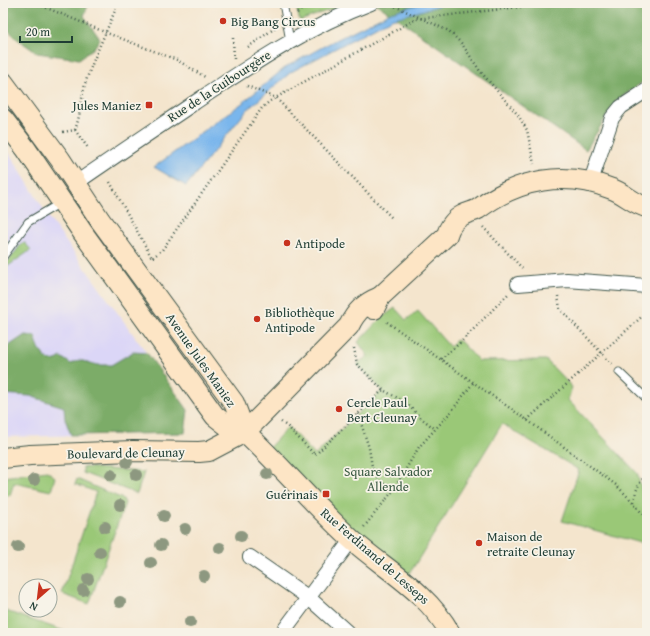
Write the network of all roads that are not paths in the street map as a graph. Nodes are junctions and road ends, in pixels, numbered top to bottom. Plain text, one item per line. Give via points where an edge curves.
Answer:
1 (283, 3) edge
2 (371, 3) edge
3 (290, 41) junction
4 (3, 82) edge
5 (647, 90) edge
6 (3, 120) edge
7 (591, 181) junction
8 (65, 192) junction
9 (645, 210) edge
10 (3, 257) edge
11 (518, 284) road end
12 (647, 286) edge
13 (620, 372) road end
14 (647, 399) edge
15 (245, 432) junction
16 (3, 458) edge
17 (352, 540) junction
18 (250, 557) dead end
19 (309, 598) junction
20 (282, 633) edge
21 (348, 633) edge
22 (450, 633) edge

1 - 3 lane
2 - 3 street, Rue de la Guibourgère
3 - 8 street, Rue de la Guibourgère via 126,147
4 - 8 main road, Avenue Jules Maniez
5 - 7 street via 616,112
6 - 8 main road, Avenue Jules Maniez
7 - 9 main road, Boulevard de Cleunay via 617,191
7 - 15 main road, Boulevard de Cleunay via 564,178 537,181 505,192 474,214 463,215 376,304 364,304 355,314 350,326
8 - 10 lane via 28,222
8 - 15 main road, Avenue Jules Maniez via 100,220 234,403
11 - 12 street via 556,280
13 - 14 lane
15 - 16 main road, Boulevard de Cleunay via 209,451 133,451
15 - 17 main road, Rue Ferdinand de Lesseps
17 - 19 street
17 - 22 main road, Rue Ferdinand de Lesseps via 433,606
18 - 19 street
19 - 20 street
19 - 21 street

